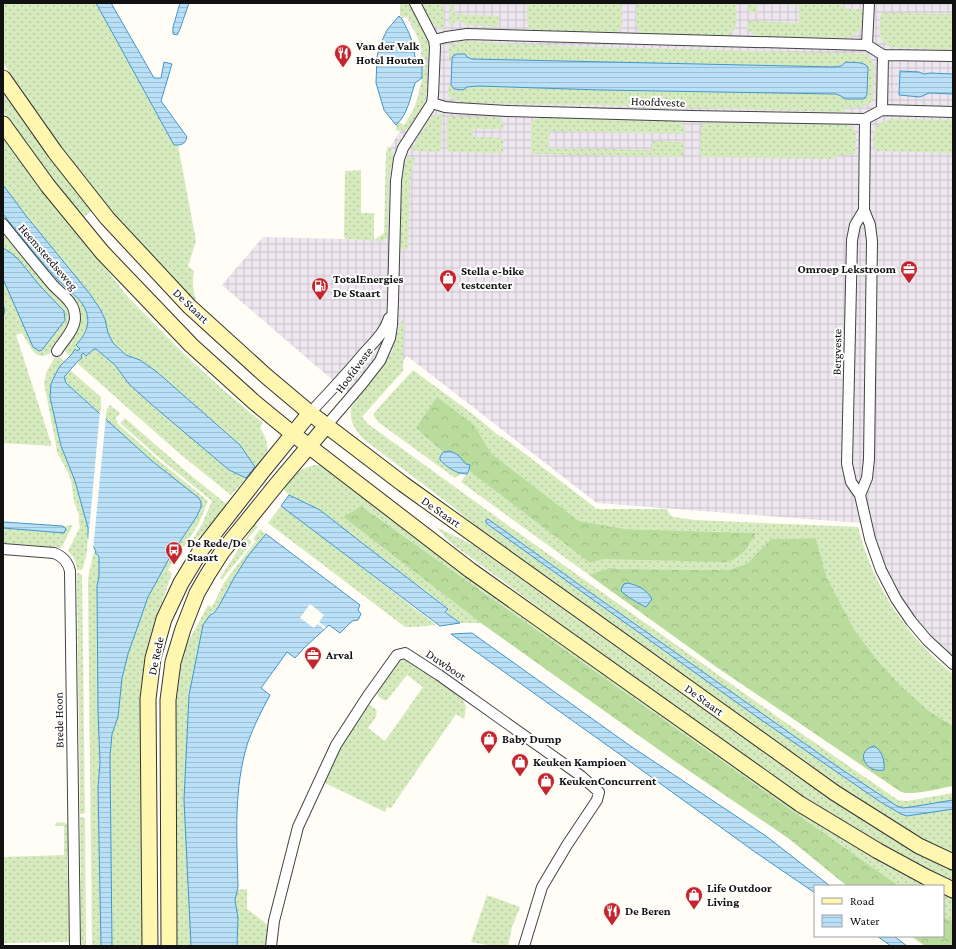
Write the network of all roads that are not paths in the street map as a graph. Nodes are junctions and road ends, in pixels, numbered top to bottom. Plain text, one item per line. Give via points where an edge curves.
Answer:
1 (415, 3) edge
2 (869, 3) edge
3 (434, 40) junction
4 (868, 45) junction
5 (883, 55) junction
6 (953, 56) edge
7 (3, 78) edge
8 (432, 103) junction
9 (882, 110) junction
10 (953, 112) edge
11 (865, 119) junction
12 (3, 124) edge
13 (864, 210) junction
14 (3, 224) edge
15 (393, 300) junction
16 (57, 351) dead end
17 (310, 413) junction
18 (326, 426) junction
19 (293, 434) junction
20 (309, 446) junction
21 (860, 495) junction
22 (3, 549) edge
23 (953, 664) edge
24 (953, 862) edge
25 (943, 885) edge
26 (75, 946) edge
27 (150, 946) edge
28 (169, 946) edge
29 (272, 946) edge
30 (524, 946) edge

1 - 3 street, Hoofdveste
2 - 4 street
3 - 4 street via 467,34
3 - 8 street, Hoofdveste
4 - 5 street
5 - 6 street
5 - 9 street
7 - 17 main road, De Staart via 55,152 107,218 189,306
8 - 11 street, Hoofdveste via 445,107 507,111
8 - 15 street, Hoofdveste via 403,148 397,169
9 - 10 street, Hoofdveste
9 - 11 street, Hoofdveste
11 - 13 street, Bergveste
12 - 19 main road via 48,186 102,252 190,345
13 - 21 street, Bergveste via 870,225 872,241 869,460
13 - 21 street, Bergveste via 855,225 852,240 847,464 851,482
14 - 16 street, Heemsteedseweg via 72,305 74,325
15 - 17 street, Hoofdveste via 389,319 382,332
15 - 18 street, Hoofdveste via 390,338 380,361
17 - 18 main road, De Staart
17 - 19 main road, De Rede
18 - 20 main road, De Rede
18 - 24 main road, De Staart via 403,484 835,793 919,846
19 - 20 main road
19 - 27 main road, De Rede via 201,550 181,583 164,619 153,658 148,699
20 - 25 main road via 470,570 800,804 878,852
20 - 28 main road, De Rede via 222,552 208,574 183,629 173,662 168,700
21 - 23 street, Bergveste via 870,539 881,570 896,599 927,640
22 - 26 street, Brede Hoon via 54,553 65,560 70,571
29 - 30 street, Duwboot via 274,921 298,827 307,807 336,745 397,656 405,653 581,776 598,792 598,800 542,887

